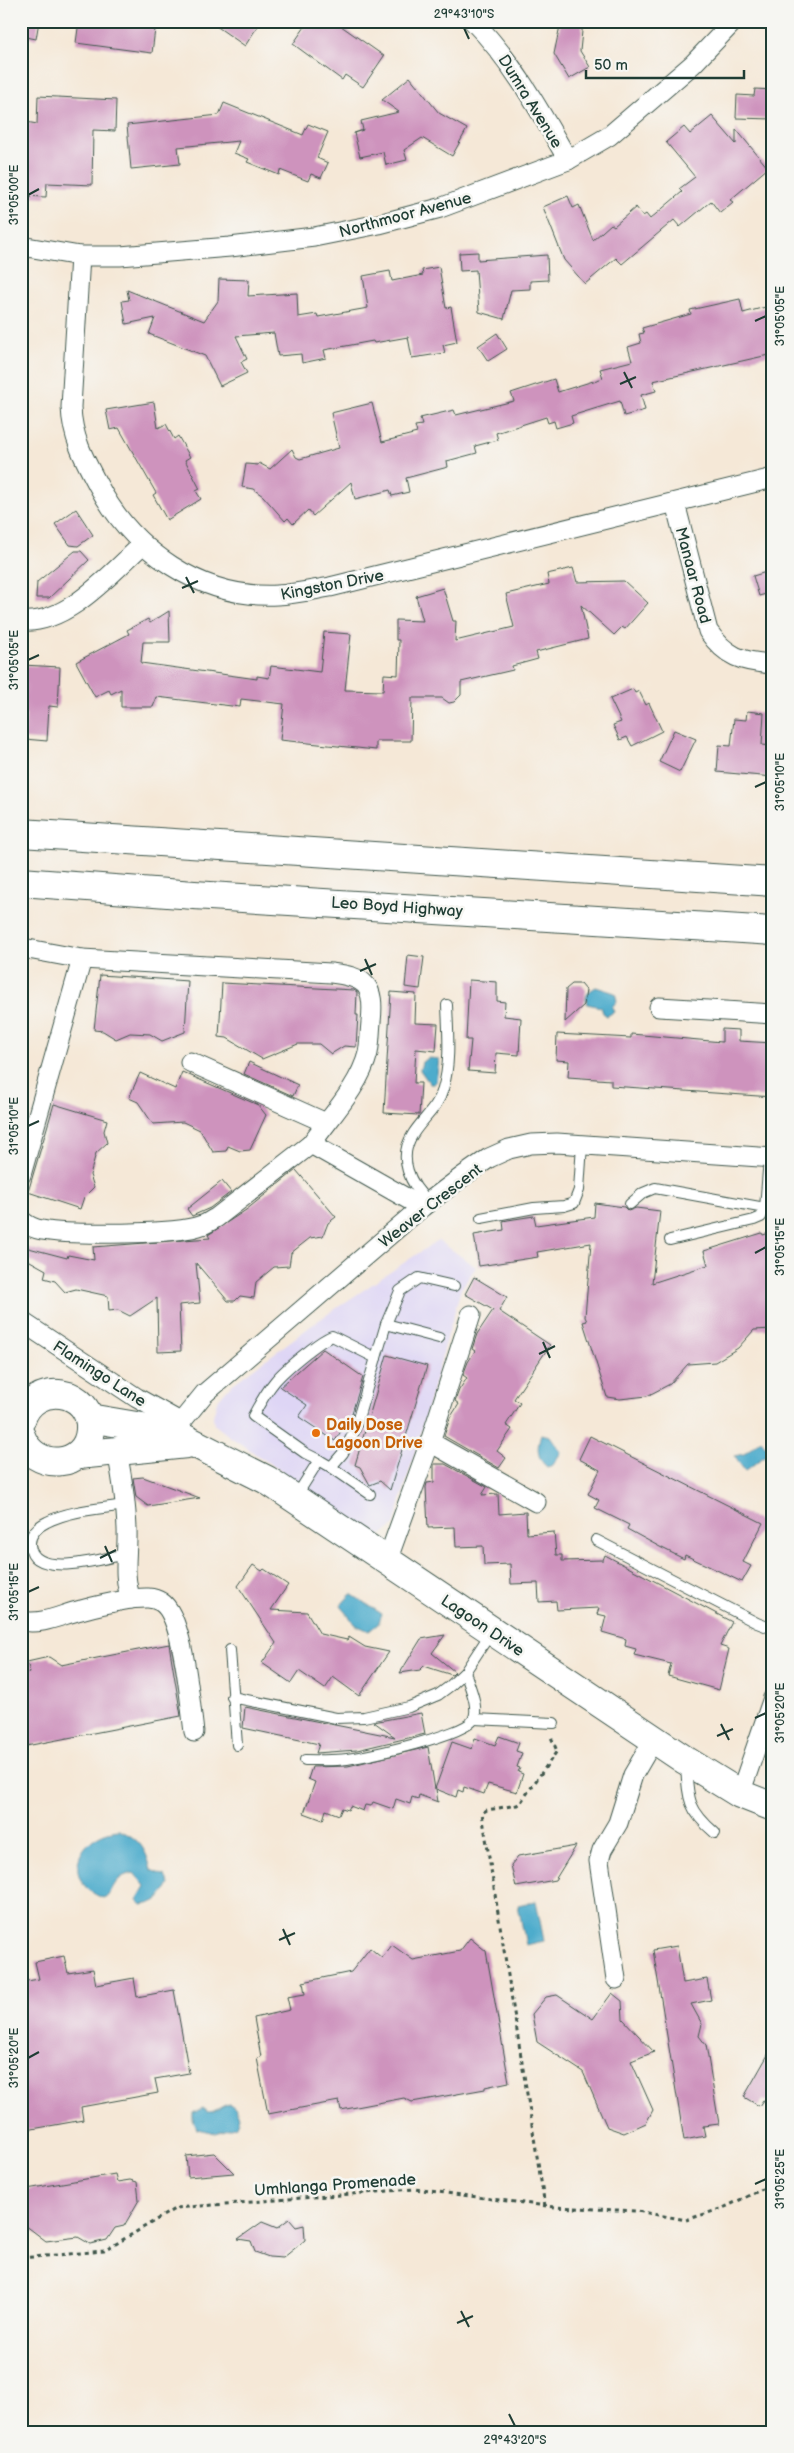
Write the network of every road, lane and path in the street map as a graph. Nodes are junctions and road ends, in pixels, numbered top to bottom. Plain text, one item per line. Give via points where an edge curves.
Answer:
1 (473, 21) edge
2 (734, 21) edge
3 (568, 160) junction
4 (21, 246) edge
5 (80, 256) junction
6 (773, 478) edge
7 (675, 503) junction
8 (142, 545) junction
9 (21, 621) edge
10 (773, 664) edge
11 (21, 833) edge
12 (21, 882) edge
13 (773, 882) edge
14 (194, 895) junction
15 (21, 897) edge
16 (773, 931) edge
17 (28, 949) dead end
18 (82, 959) junction
19 (447, 1005) dead end
20 (659, 1008) dead end
21 (773, 1014) edge
22 (190, 1062) dead end
23 (326, 1123) junction
24 (311, 1144) junction
25 (582, 1145) junction
26 (771, 1158) edge
27 (21, 1175) edge
28 (426, 1204) junction
29 (630, 1204) dead end
30 (769, 1209) edge
31 (481, 1218) dead end
32 (21, 1220) edge
33 (670, 1240) dead end
34 (454, 1286) dead end
35 (471, 1315) dead end
36 (21, 1321) edge
37 (386, 1324) junction
38 (439, 1338) dead end
39 (376, 1358) junction
40 (23, 1409) edge
41 (89, 1418) junction
42 (21, 1436) edge
43 (177, 1436) junction
44 (430, 1442) junction
45 (117, 1451) junction
46 (78, 1455) junction
47 (320, 1460) junction
48 (31, 1462) edge
49 (331, 1467) junction
50 (370, 1494) dead end
51 (295, 1498) junction
52 (536, 1502) dead end
53 (125, 1505) junction
54 (596, 1540) dead end
55 (126, 1554) junction
56 (387, 1561) junction
57 (131, 1599) junction
58 (21, 1622) edge
59 (773, 1629) edge
60 (492, 1631) junction
61 (230, 1650) dead end
62 (465, 1672) junction
63 (232, 1697) junction
64 (773, 1698) edge
65 (474, 1718) junction
66 (549, 1723) joint
67 (194, 1732) dead end
68 (654, 1739) junction
69 (237, 1745) dead end
70 (305, 1760) dead end
71 (685, 1760) junction
72 (740, 1794) junction
73 (773, 1807) edge
74 (715, 1833) dead end
75 (616, 1979) dead end
76 (773, 2184) edge
77 (545, 2206) junction
78 (21, 2258) edge

1 - 3 street, Dumra Avenue via 528,90
2 - 3 street, Northmoor Avenue via 648,105 609,136
3 - 5 street, Northmoor Avenue via 440,208 333,233 135,255
4 - 5 street, Northmoor Avenue
5 - 8 street, Kingston Drive via 72,427 81,453 102,493 116,516
6 - 7 street, Kingston Drive
7 - 8 street, Kingston Drive via 330,587 276,595 218,587 182,574
7 - 10 street, Manaar Road via 708,631 718,645 733,656 754,663
8 - 9 street via 65,611 50,617
11 - 13 main road
12 - 14 main road, Leo Boyd Highway
14 - 15 main road
14 - 16 main road, Leo Boyd Highway
17 - 18 street
18 - 23 street via 331,973 362,980 372,997 368,1052 352,1087
18 - 27 street
19 - 28 lane via 449,1054 443,1091 434,1110 414,1132 408,1150 410,1180
20 - 21 street
22 - 23 street
23 - 24 street
24 - 28 street
24 - 32 street via 202,1226 132,1232 64,1232 41,1230
25 - 26 street, Weaver Crescent
25 - 28 street, Weaver Crescent via 531,1144 509,1149 489,1158
25 - 31 lane via 579,1190 574,1203
26 - 30 lane
28 - 43 street, Weaver Crescent via 204,1394
29 - 30 lane via 655,1188
30 - 33 lane via 754,1220
34 - 37 lane via 419,1278 413,1280 400,1291
35 - 44 street
36 - 43 street, Flamingo Lane via 137,1398
37 - 38 lane
37 - 39 lane
39 - 47 lane via 332,1336 279,1374 267,1389 253,1416
39 - 49 lane via 354,1432
40 - 41 main road via 50,1393 70,1396 85,1409
41 - 43 main road, Lagoon Drive
41 - 46 main road via 89,1438
42 - 48 main road
43 - 45 main road
43 - 51 main road, Lagoon Drive via 234,1462
44 - 52 street
44 - 56 street
45 - 46 main road
45 - 53 street
46 - 48 main road via 60,1463
47 - 49 lane
47 - 51 lane
49 - 50 lane
51 - 56 main road, Lagoon Drive
53 - 55 street
53 - 55 lane via 67,1515 47,1522 32,1536 30,1544 37,1560 45,1564 66,1564
54 - 59 lane
55 - 57 street via 126,1583
56 - 60 main road, Lagoon Drive
57 - 58 street via 81,1610 47,1622
57 - 67 street via 162,1602 174,1617
60 - 62 lane
60 - 68 main road, Lagoon Drive
61 - 63 lane
62 - 63 lane via 450,1686 423,1701 364,1717 336,1718
62 - 65 lane via 475,1707
63 - 69 lane
64 - 72 street
65 - 66 lane
65 - 70 lane via 468,1727 441,1737 346,1760
66 - 77 path via 557,1751 538,1780 517,1805 487,1810 482,1814
68 - 71 main road, Lagoon Drive
68 - 75 street via 633,1775 618,1823 598,1861
71 - 72 main road, Lagoon Drive
71 - 74 lane via 692,1806 698,1819
72 - 73 main road, Lagoon Drive
76 - 77 path, Umhlanga Promenade via 723,2208 686,2220 637,2211
77 - 78 path, Umhlanga Promenade via 414,2189 176,2208 104,2251

